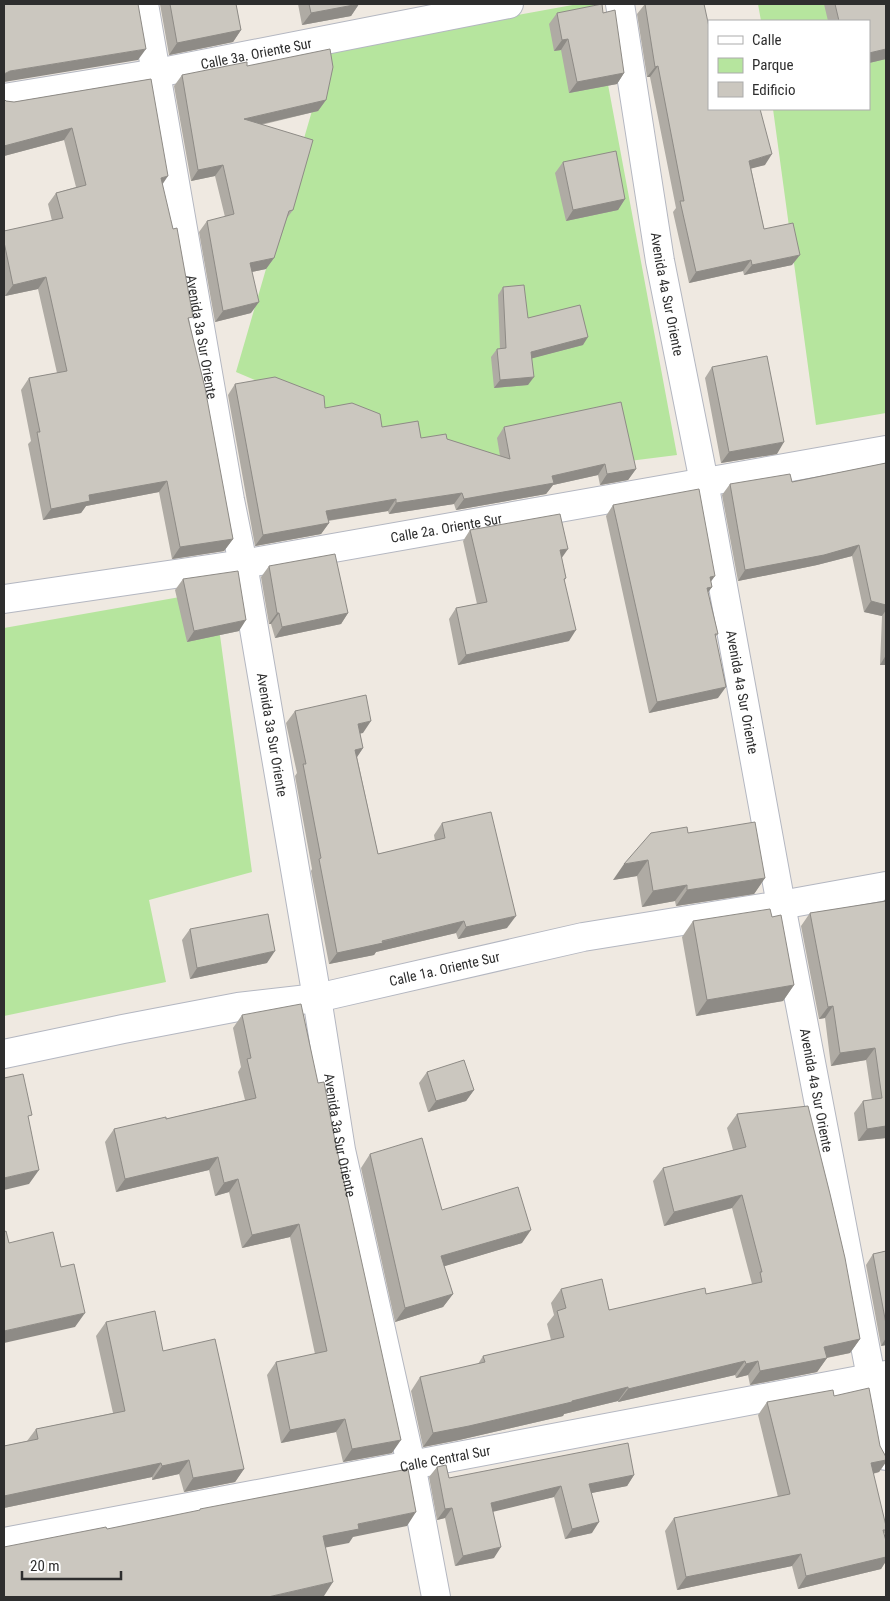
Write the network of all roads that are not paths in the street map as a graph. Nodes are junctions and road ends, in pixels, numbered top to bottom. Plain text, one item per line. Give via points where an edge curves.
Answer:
1 (144, 4) edge
2 (509, 4) edge
3 (620, 4) edge
4 (157, 73) junction
5 (4, 98) edge
6 (886, 450) edge
7 (704, 482) junction
8 (242, 564) junction
9 (4, 599) edge
10 (886, 886) edge
11 (781, 905) junction
12 (317, 998) junction
13 (4, 1054) edge
14 (879, 1376) edge
15 (886, 1456) edge
16 (411, 1464) junction
17 (4, 1542) edge
18 (436, 1597) edge

1 - 4 street, Avenida 3a Sur Oriente
2 - 4 street, Calle 3a. Oriente Sur
3 - 7 street, Avenida 4a Sur Oriente via 660,261
4 - 5 street, Calle 3a. Oriente Sur
4 - 8 street, Avenida 3a Sur Oriente
6 - 7 street, Calle 2a. Oriente Sur
7 - 8 street, Calle 2a. Oriente Sur
7 - 11 street, Avenida 4a Sur Oriente
8 - 9 street, Calle 2a. Oriente Sur
8 - 12 street, Avenida 3a Sur Oriente
10 - 11 street, Calle 1a. Oriente Sur
11 - 12 street, Calle 1a. Oriente Sur via 583,936
11 - 14 street, Avenida 4a Sur Oriente
12 - 13 street, Calle 1a. Oriente Sur via 238,1007
12 - 16 street, Avenida 3a Sur Oriente via 341,1150
14 - 15 street, Avenida 4a Sur Oriente
14 - 16 street, Calle Central Sur
16 - 17 street, Calle Central Sur
16 - 18 street, Avenida 3a Sur Oriente

